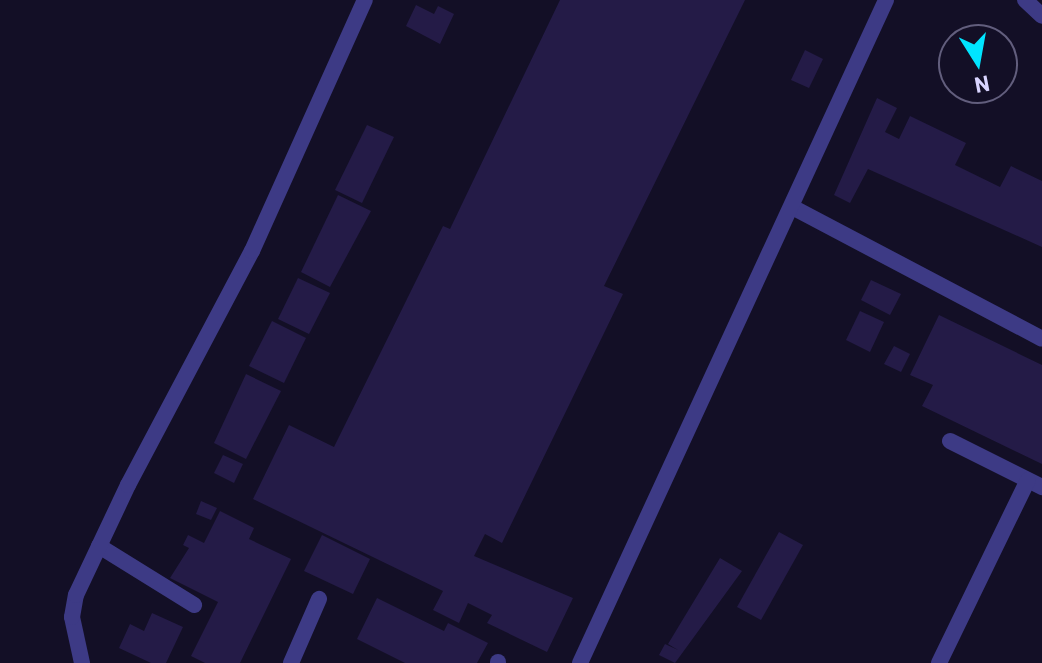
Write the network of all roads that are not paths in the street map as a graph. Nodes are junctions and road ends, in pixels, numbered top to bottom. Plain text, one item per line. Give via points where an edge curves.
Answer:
1 (365, 0) edge
2 (886, 0) edge
3 (1025, 0) edge
4 (1042, 16) edge
5 (794, 208) junction
6 (1042, 339) edge
7 (950, 441) dead end
8 (1035, 483) edge
9 (99, 546) junction
10 (319, 599) dead end
11 (194, 605) dead end
12 (82, 663) edge
13 (291, 663) edge
14 (580, 663) edge
15 (939, 663) edge

1 - 9 lane via 252,251
2 - 5 lane
3 - 4 lane
5 - 6 lane
5 - 14 lane
7 - 8 lane
8 - 15 lane
9 - 11 lane
9 - 12 lane via 76,595 72,617
10 - 13 lane

